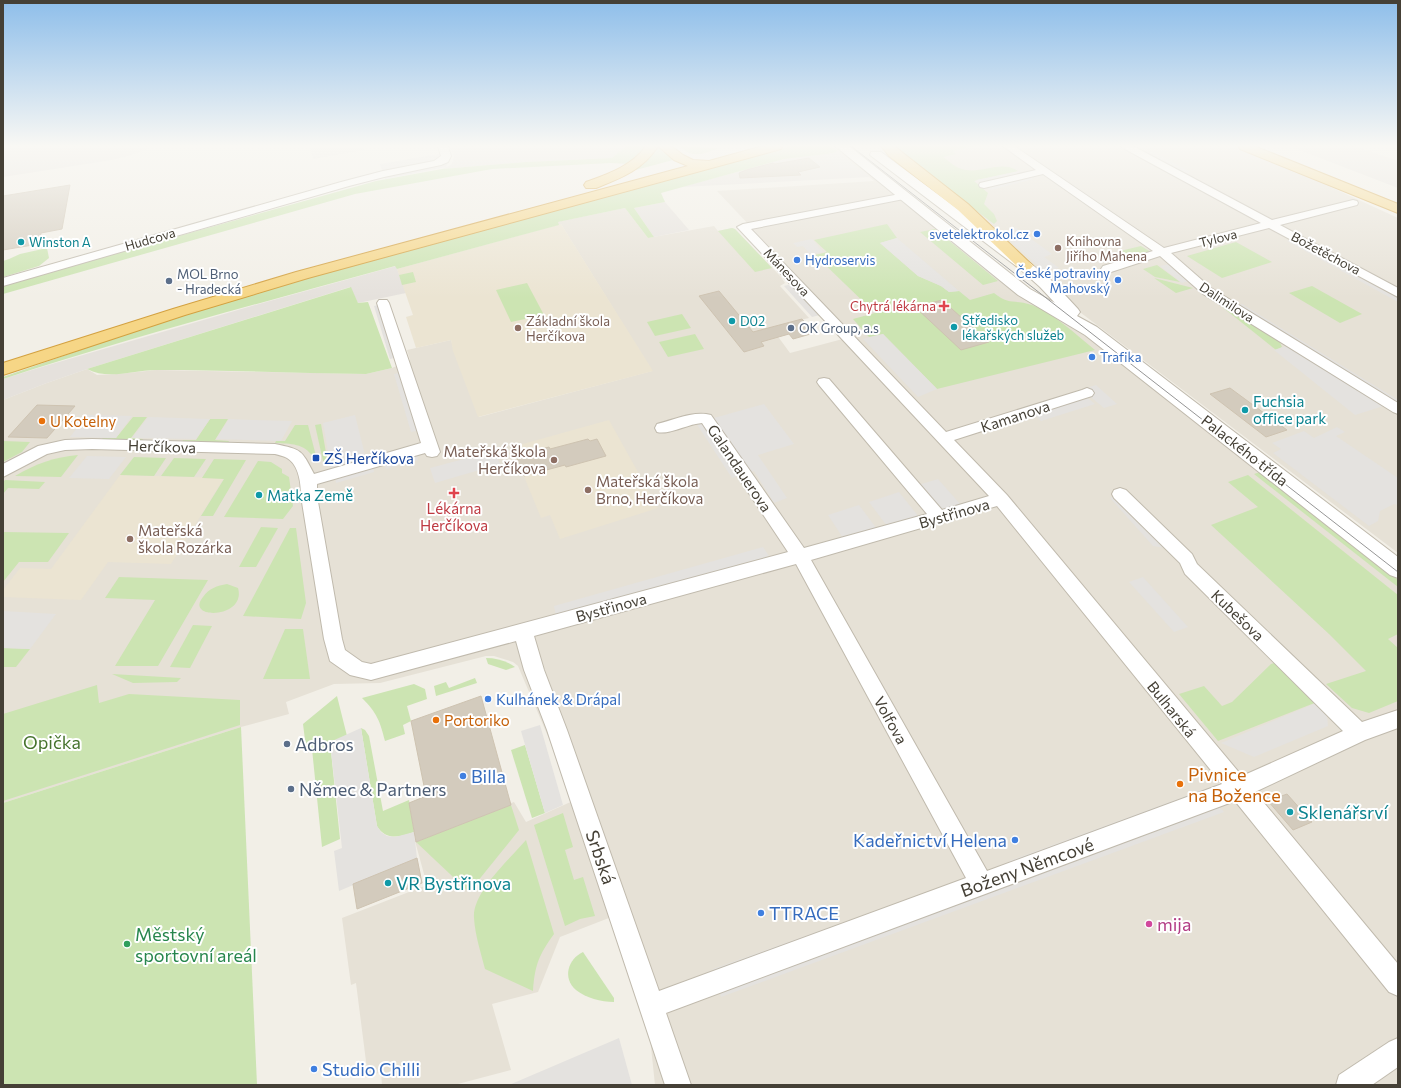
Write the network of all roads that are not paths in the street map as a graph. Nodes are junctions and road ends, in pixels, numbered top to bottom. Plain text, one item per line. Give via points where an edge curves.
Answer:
1 (300, 197) edge
2 (554, 197) edge
3 (593, 197) edge
4 (901, 197) edge
5 (906, 197) edge
6 (933, 197) edge
7 (950, 197) edge
8 (1082, 197) edge
9 (1220, 197) edge
10 (1364, 197) edge
11 (1368, 197) edge
12 (1388, 197) edge
13 (1398, 201) edge
14 (1353, 203) dead end
15 (1398, 209) edge
16 (1398, 214) edge
17 (1271, 224) junction
18 (1162, 252) junction
19 (1025, 266) junction
20 (1107, 269) dead end
21 (3, 282) edge
22 (1398, 293) edge
23 (383, 303) dead end
24 (1091, 332) junction
25 (3, 358) edge
26 (3, 369) edge
27 (824, 382) dead end
28 (1087, 393) dead end
29 (1398, 409) edge
30 (662, 428) dead end
31 (944, 438) junction
32 (3, 471) edge
33 (309, 481) junction
34 (1120, 494) dead end
35 (1001, 499) junction
36 (939, 517) junction
37 (800, 556) junction
38 (1398, 569) edge
39 (523, 630) junction
40 (359, 670) joint
41 (1398, 719) edge
42 (1359, 733) junction
43 (1238, 789) junction
44 (982, 883) junction
45 (1398, 982) edge
46 (652, 1006) junction
47 (1398, 1051) edge
48 (678, 1085) edge
49 (1349, 1085) edge

1 - 21 street, Hudcova
2 - 25 highway via 175,301
3 - 26 highway via 302,275
4 - 31 street, Mánesova via 743,227
5 - 24 street, Palackého třída via 1024,292
6 - 19 street, Palackého třída
7 - 19 highway
8 - 18 street, Dalimilova
9 - 17 street, Božetěchova
10 - 16 highway
11 - 15 highway
12 - 13 highway
14 - 17 street, Tylova
17 - 18 street, Tylova
17 - 22 street, Božetěchova
18 - 20 street, Tylova
18 - 29 street, Dalimilova via 1207,291
19 - 24 street, Palackého třída via 1046,284
23 - 33 street via 430,449
24 - 38 street, Palackého třída
27 - 36 street
28 - 31 street, Kamanova
30 - 37 street, Galandauerova via 692,419 706,418
31 - 35 street, Bulharská
32 - 33 street, Herčíkova via 33,454 64,445 275,449 292,452
33 - 40 street, Herčíkova via 310,500 337,655
34 - 42 street, Kubešova via 1186,559 1191,569
35 - 36 street, Bystřinova
35 - 43 street, Bulharská
36 - 37 street, Bystřinova via 905,523
37 - 39 street, Bystřinova
37 - 44 street, Volfova
39 - 40 street, Bystřinova via 382,670
39 - 46 street, Srbská via 534,670
41 - 42 street, Boženy Němcové
42 - 43 street, Boženy Němcové
43 - 44 street, Boženy Němcové
43 - 45 street, Bulharská
44 - 46 street, Boženy Němcové
46 - 48 street, Srbská
47 - 49 street

